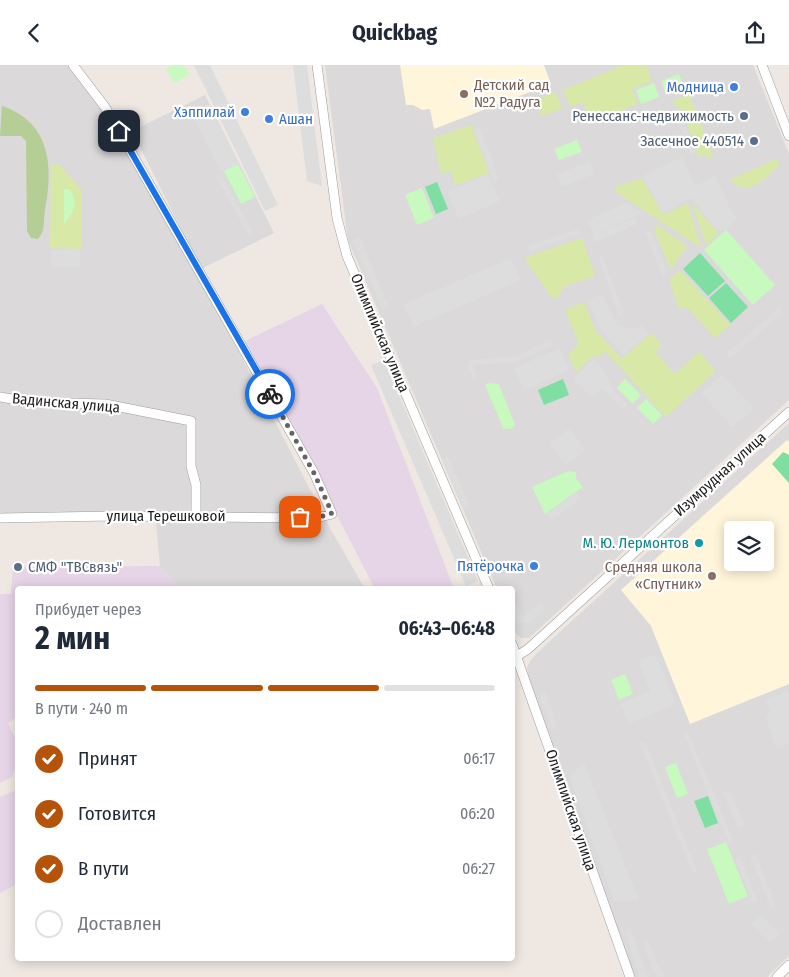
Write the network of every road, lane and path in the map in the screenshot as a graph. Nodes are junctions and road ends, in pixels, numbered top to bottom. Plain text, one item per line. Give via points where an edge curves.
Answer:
1 (73, 65) edge
2 (317, 65) edge
3 (762, 65) edge
4 (789, 135) edge
5 (0, 397) edge
6 (789, 412) edge
7 (196, 517) junction
8 (0, 518) edge
9 (488, 586) edge
10 (515, 651) edge
11 (517, 656) junction
12 (789, 965) edge
13 (630, 977) edge
14 (777, 977) edge

1 - 7 street, улица Терешковой via 105,107 182,238 314,473 332,513 316,518
2 - 9 street, Олимпийская улица via 337,218 347,256
3 - 4 street
5 - 7 street, Вадинская улица via 28,402 105,404 191,421
6 - 11 street, Изумрудная улица
7 - 8 street, улица Терешковой
10 - 11 street, Олимпийская улица
11 - 13 street, Олимпийская улица
12 - 14 street

